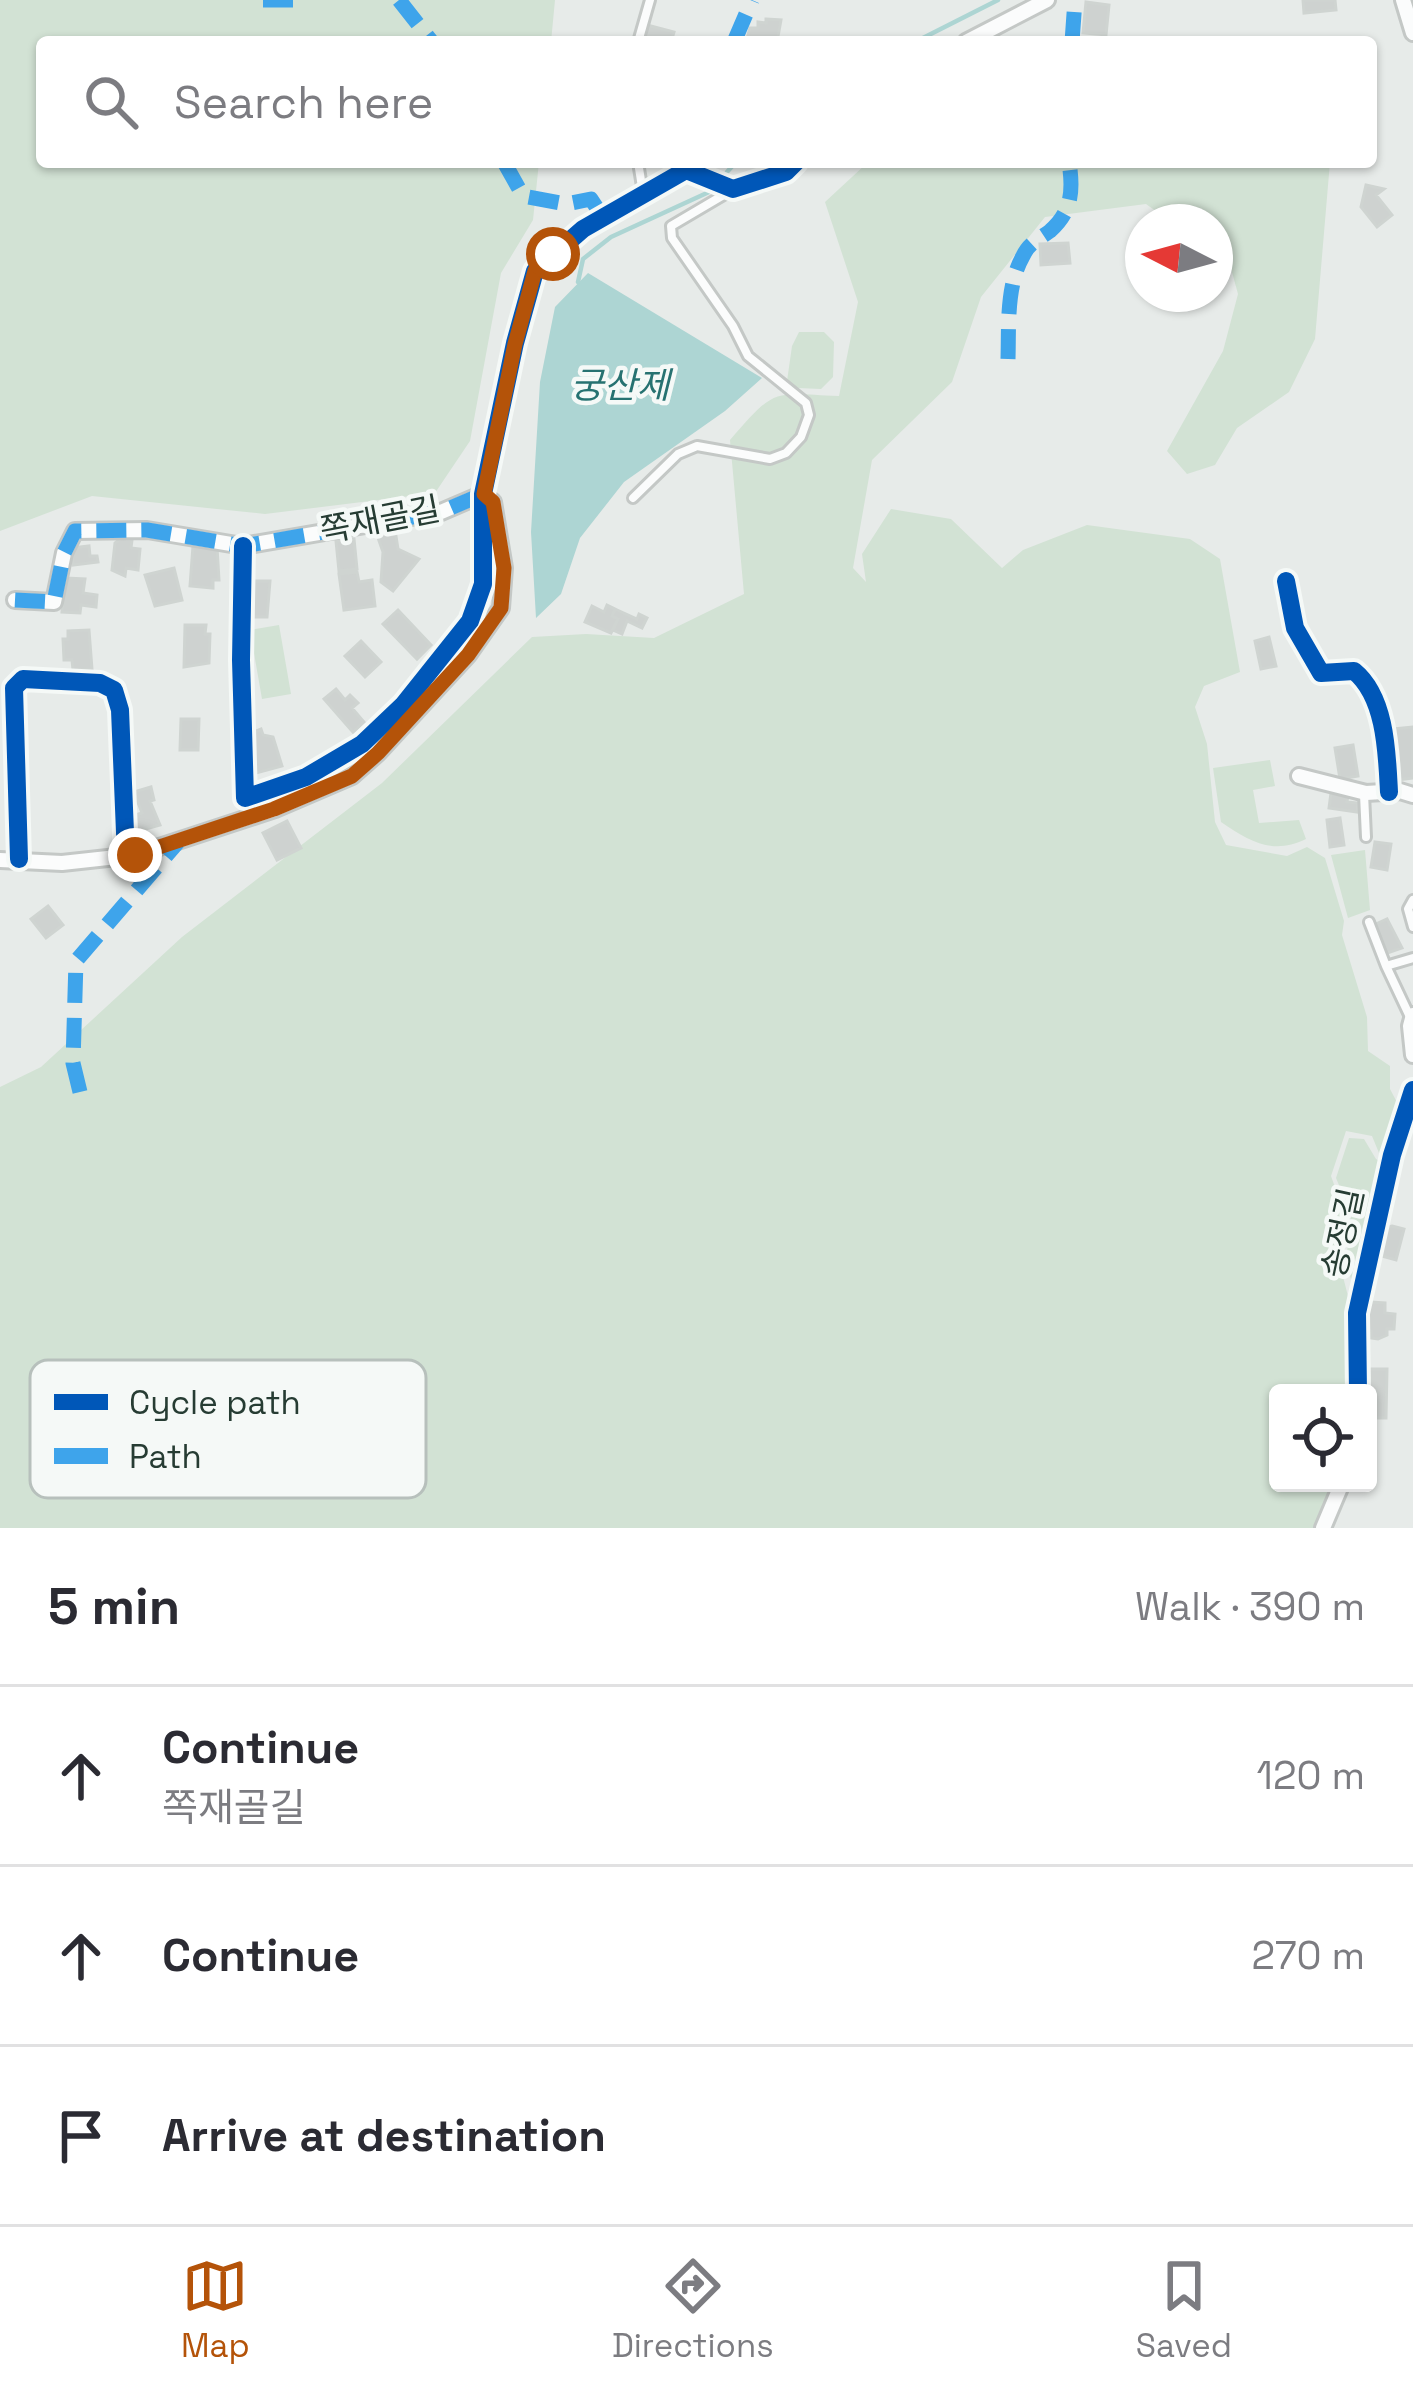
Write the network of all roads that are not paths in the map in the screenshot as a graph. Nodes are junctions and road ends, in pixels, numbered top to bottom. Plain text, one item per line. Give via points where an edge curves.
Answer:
1 (650, 0) edge
2 (1046, 0) edge
3 (1402, 0) edge
4 (1413, 33) edge
5 (640, 36) edge
6 (977, 36) edge
7 (639, 168) edge
8 (789, 168) edge
9 (733, 189) junction
10 (643, 193) junction
11 (484, 494) junction
12 (632, 498) dead end
13 (243, 546) junction
14 (1286, 581) dead end
15 (15, 601) dead end
16 (1299, 776) dead end
17 (1389, 792) junction
18 (1364, 793) junction
19 (1413, 795) edge
20 (1366, 837) dead end
21 (126, 856) junction
22 (20, 859) junction
23 (0, 860) edge
24 (1413, 900) edge
25 (1369, 922) dead end
26 (1413, 927) edge
27 (1413, 958) edge
28 (1386, 966) junction
29 (1412, 1017) edge
30 (1413, 1055) edge
31 (1413, 1090) edge
32 (1358, 1384) edge
33 (1338, 1492) edge
34 (1323, 1528) edge

1 - 5 lane
2 - 6 street
3 - 4 street
7 - 10 lane
8 - 9 street
9 - 10 street, 쪽재골길 via 686,170
9 - 12 lane via 671,226 673,238 748,356 806,403 801,437 770,459 698,446 678,454
10 - 11 street, 쪽재골길 via 535,271
11 - 13 street, 쪽재골길 via 441,512
11 - 13 street via 484,584 470,621 362,744 306,777 245,798
11 - 21 street via 493,502 504,568 501,608 378,753 352,776 274,809
13 - 15 street, 쪽재골길 via 147,530 75,531 54,602
14 - 17 street via 1302,646 1321,673 1354,671 1372,696
16 - 18 street
17 - 18 street
17 - 19 street
18 - 20 lane
21 - 22 street
21 - 22 street via 114,690 22,679 14,688
22 - 23 street
24 - 26 lane
25 - 28 lane
27 - 28 lane
28 - 29 lane
29 - 30 street
31 - 32 street, 송정길 via 1357,1313
33 - 34 street

